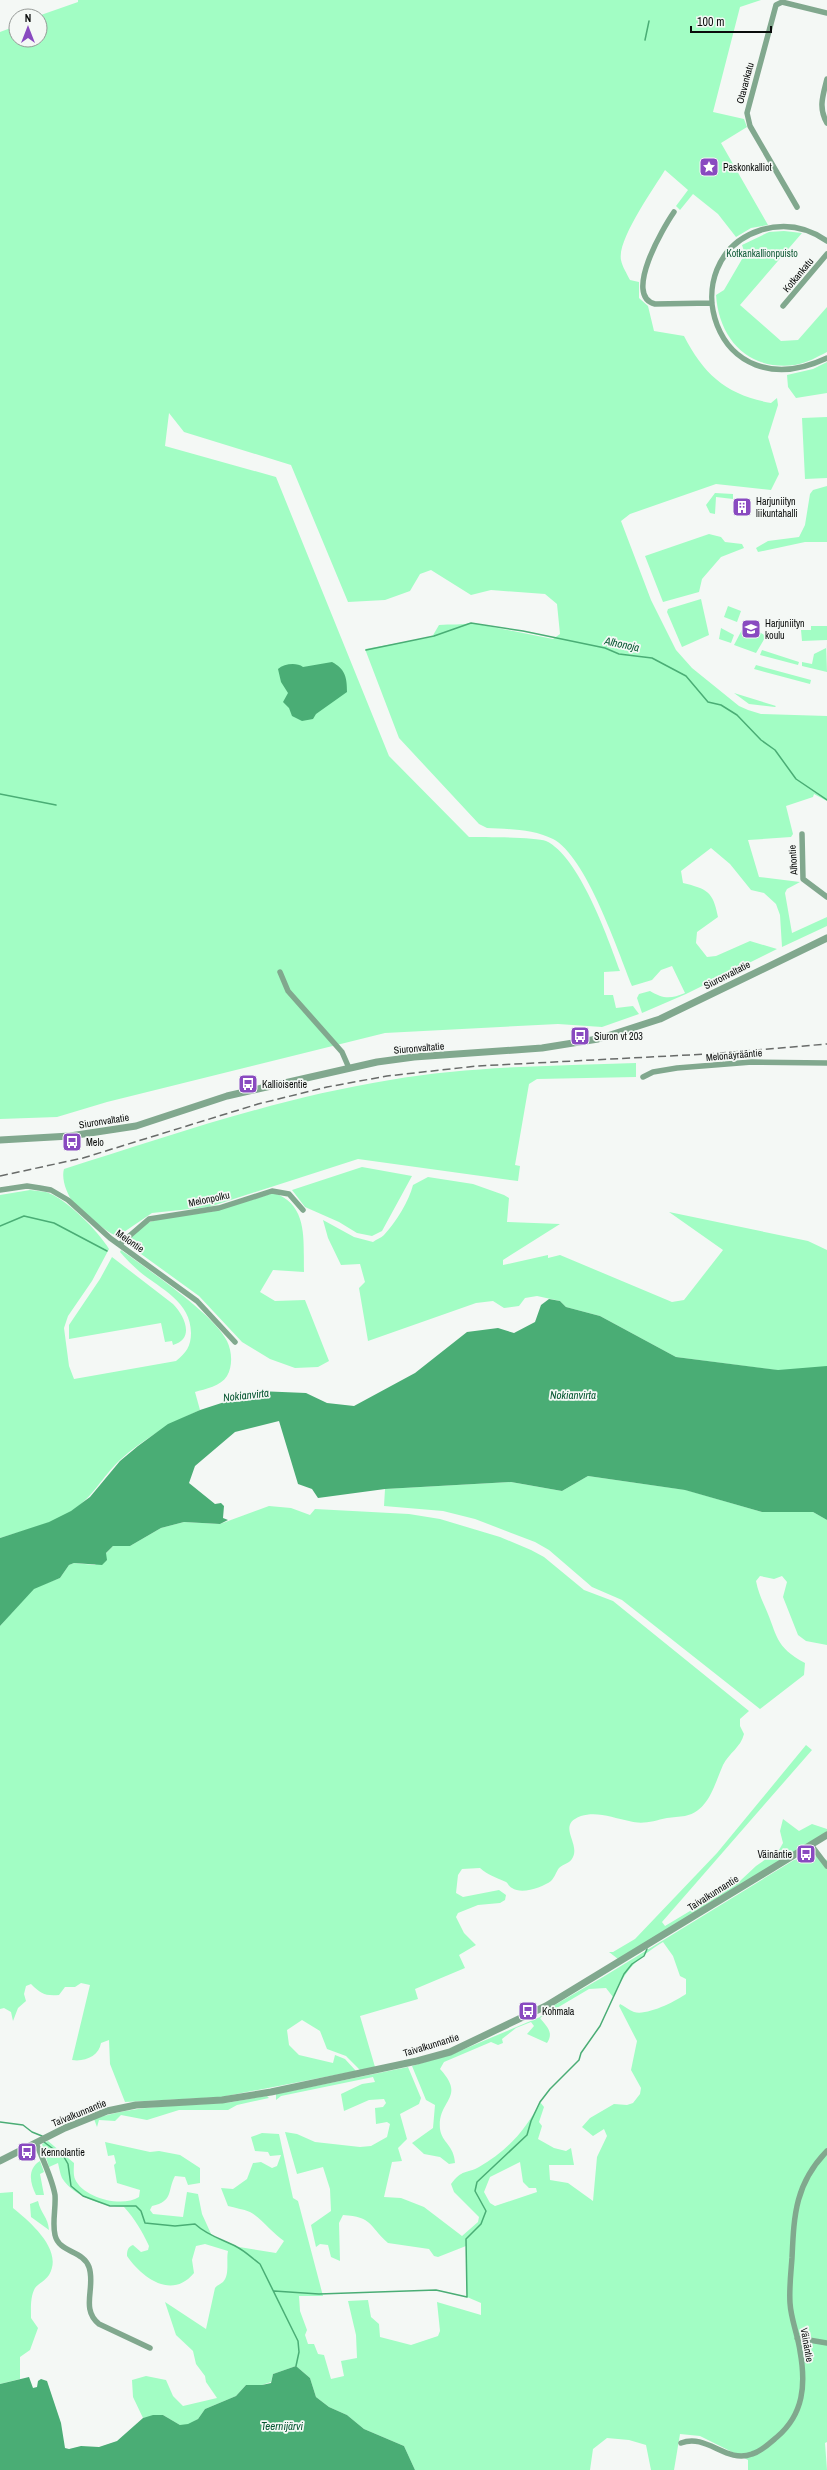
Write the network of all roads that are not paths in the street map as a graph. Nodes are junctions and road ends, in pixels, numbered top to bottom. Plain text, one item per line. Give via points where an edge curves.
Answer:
1 (827, 13) edge
2 (827, 79) edge
3 (827, 123) edge
4 (797, 207) dead end
5 (674, 212) dead end
6 (827, 241) edge
7 (827, 254) edge
8 (712, 303) junction
9 (783, 306) dead end
10 (827, 358) edge
11 (802, 834) dead end
12 (827, 897) edge
13 (827, 938) edge
14 (280, 972) dead end
15 (827, 1063) edge
16 (349, 1068) junction
17 (644, 1077) dead end
18 (0, 1140) edge
19 (0, 1190) edge
20 (303, 1210) dead end
21 (120, 1244) junction
22 (235, 1342) dead end
23 (827, 1835) edge
24 (811, 1845) junction
25 (827, 1866) edge
26 (36, 2143) junction
27 (827, 2151) edge
28 (0, 2161) edge
29 (797, 2338) junction
30 (827, 2343) edge
31 (150, 2348) dead end
32 (681, 2442) dead end

1 - 4 street, Otavankatu via 782,2 776,5 747,113 750,126
2 - 3 street via 822,109
5 - 8 street via 661,230 652,252 644,285 645,297 655,304
6 - 8 street via 815,233 784,226 753,232 727,252 718,266 713,282
7 - 9 street, Kotkankatu
8 - 10 street via 712,312 723,338 748,361 763,368 782,371 812,365
11 - 12 street, Alhontie via 803,879
13 - 16 street, Siuronvaltatie via 660,1019 598,1039 542,1048 414,1057
14 - 16 street via 288,991 342,1052
15 - 17 street, Melonäyrääntie via 760,1062 677,1068 653,1072
16 - 18 street, Siuronvaltatie via 227,1096 136,1126 78,1136
19 - 21 street, Melontie via 27,1186 51,1190 68,1200
20 - 21 street, Melonpolku via 289,1194 272,1191 219,1208 149,1219
21 - 22 street, Melontie via 197,1301
23 - 24 street, Taivalkunnantie
24 - 25 street
24 - 26 street, Taivalkunnantie via 546,2006 450,2052 256,2095 222,2100 136,2105 107,2111
26 - 28 street, Taivalkunnantie
26 - 31 street via 55,2195 55,2236 60,2246 84,2258 89,2267 89,2308 92,2319
27 - 29 street, Väinäntie via 803,2184 794,2216 790,2303
29 - 30 street
29 - 32 street, Väinäntie via 800,2351 801,2400 796,2416 783,2432 760,2451 742,2457 699,2440

